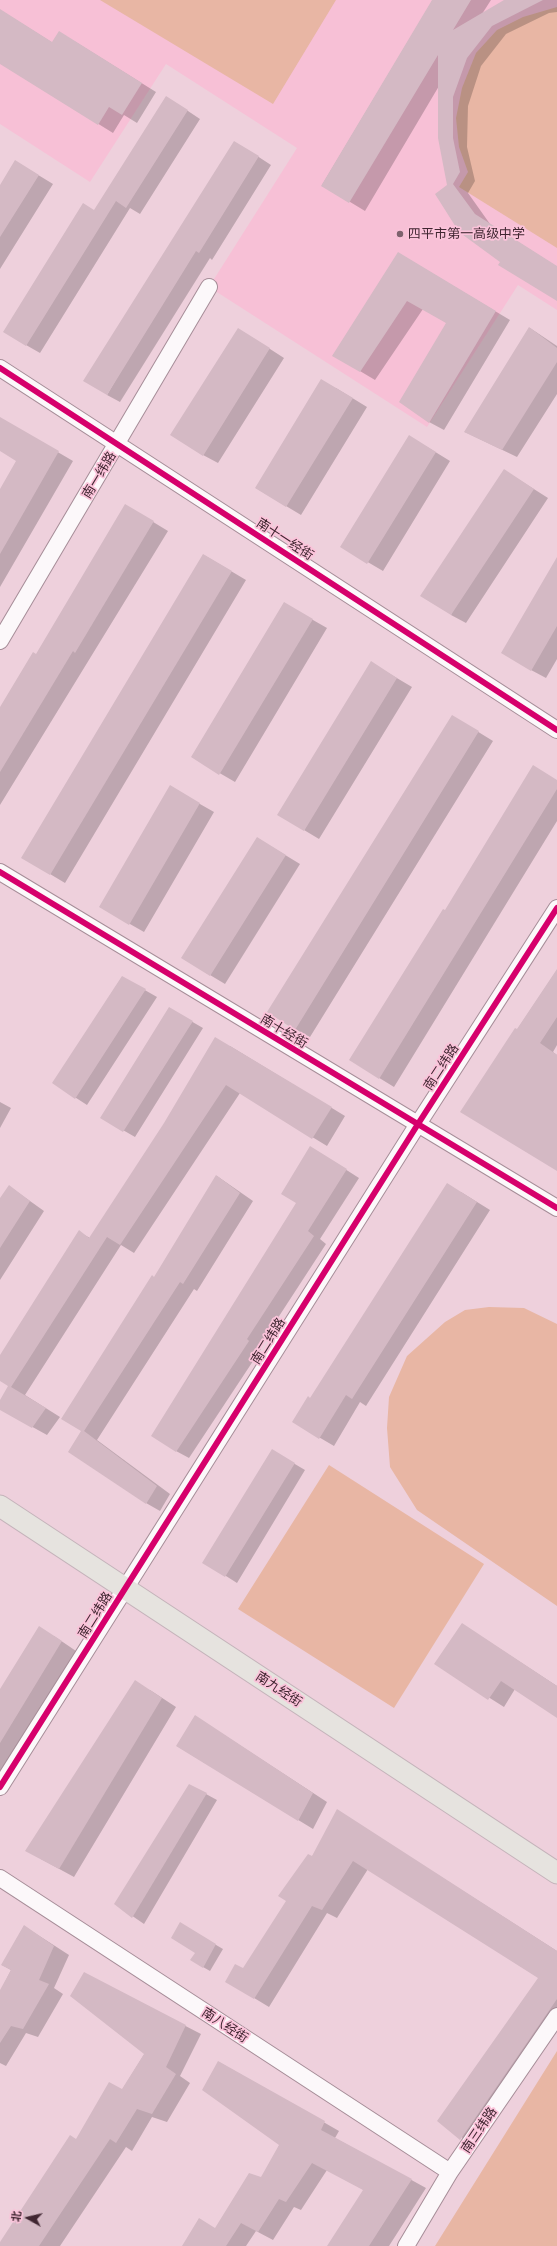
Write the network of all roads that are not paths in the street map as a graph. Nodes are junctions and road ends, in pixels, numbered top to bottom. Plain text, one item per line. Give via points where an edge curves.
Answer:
1 (209, 287) dead end
2 (0, 368) edge
3 (118, 443) junction
4 (0, 641) edge
5 (557, 730) edge
6 (0, 872) edge
7 (557, 908) edge
8 (418, 1124) junction
9 (557, 1208) edge
10 (0, 1506) edge
11 (125, 1588) junction
12 (0, 1788) edge
13 (557, 1873) edge
14 (0, 1878) edge
15 (557, 2016) edge
16 (450, 2172) junction
17 (406, 2246) edge

1 - 3 street, 南一纬路
2 - 3 street, 南十一经街
3 - 4 street, 南一纬路
3 - 5 street, 南十一经街
6 - 8 street, 南十经街
7 - 8 street, 南二纬路
8 - 9 street, 南十经街
8 - 11 street, 南二纬路
10 - 11 main road, 南九经街
11 - 12 street, 南二纬路
11 - 13 main road, 南九经街
14 - 16 street, 南八经街
15 - 16 street, 南三纬路
16 - 17 street, 南三纬路

